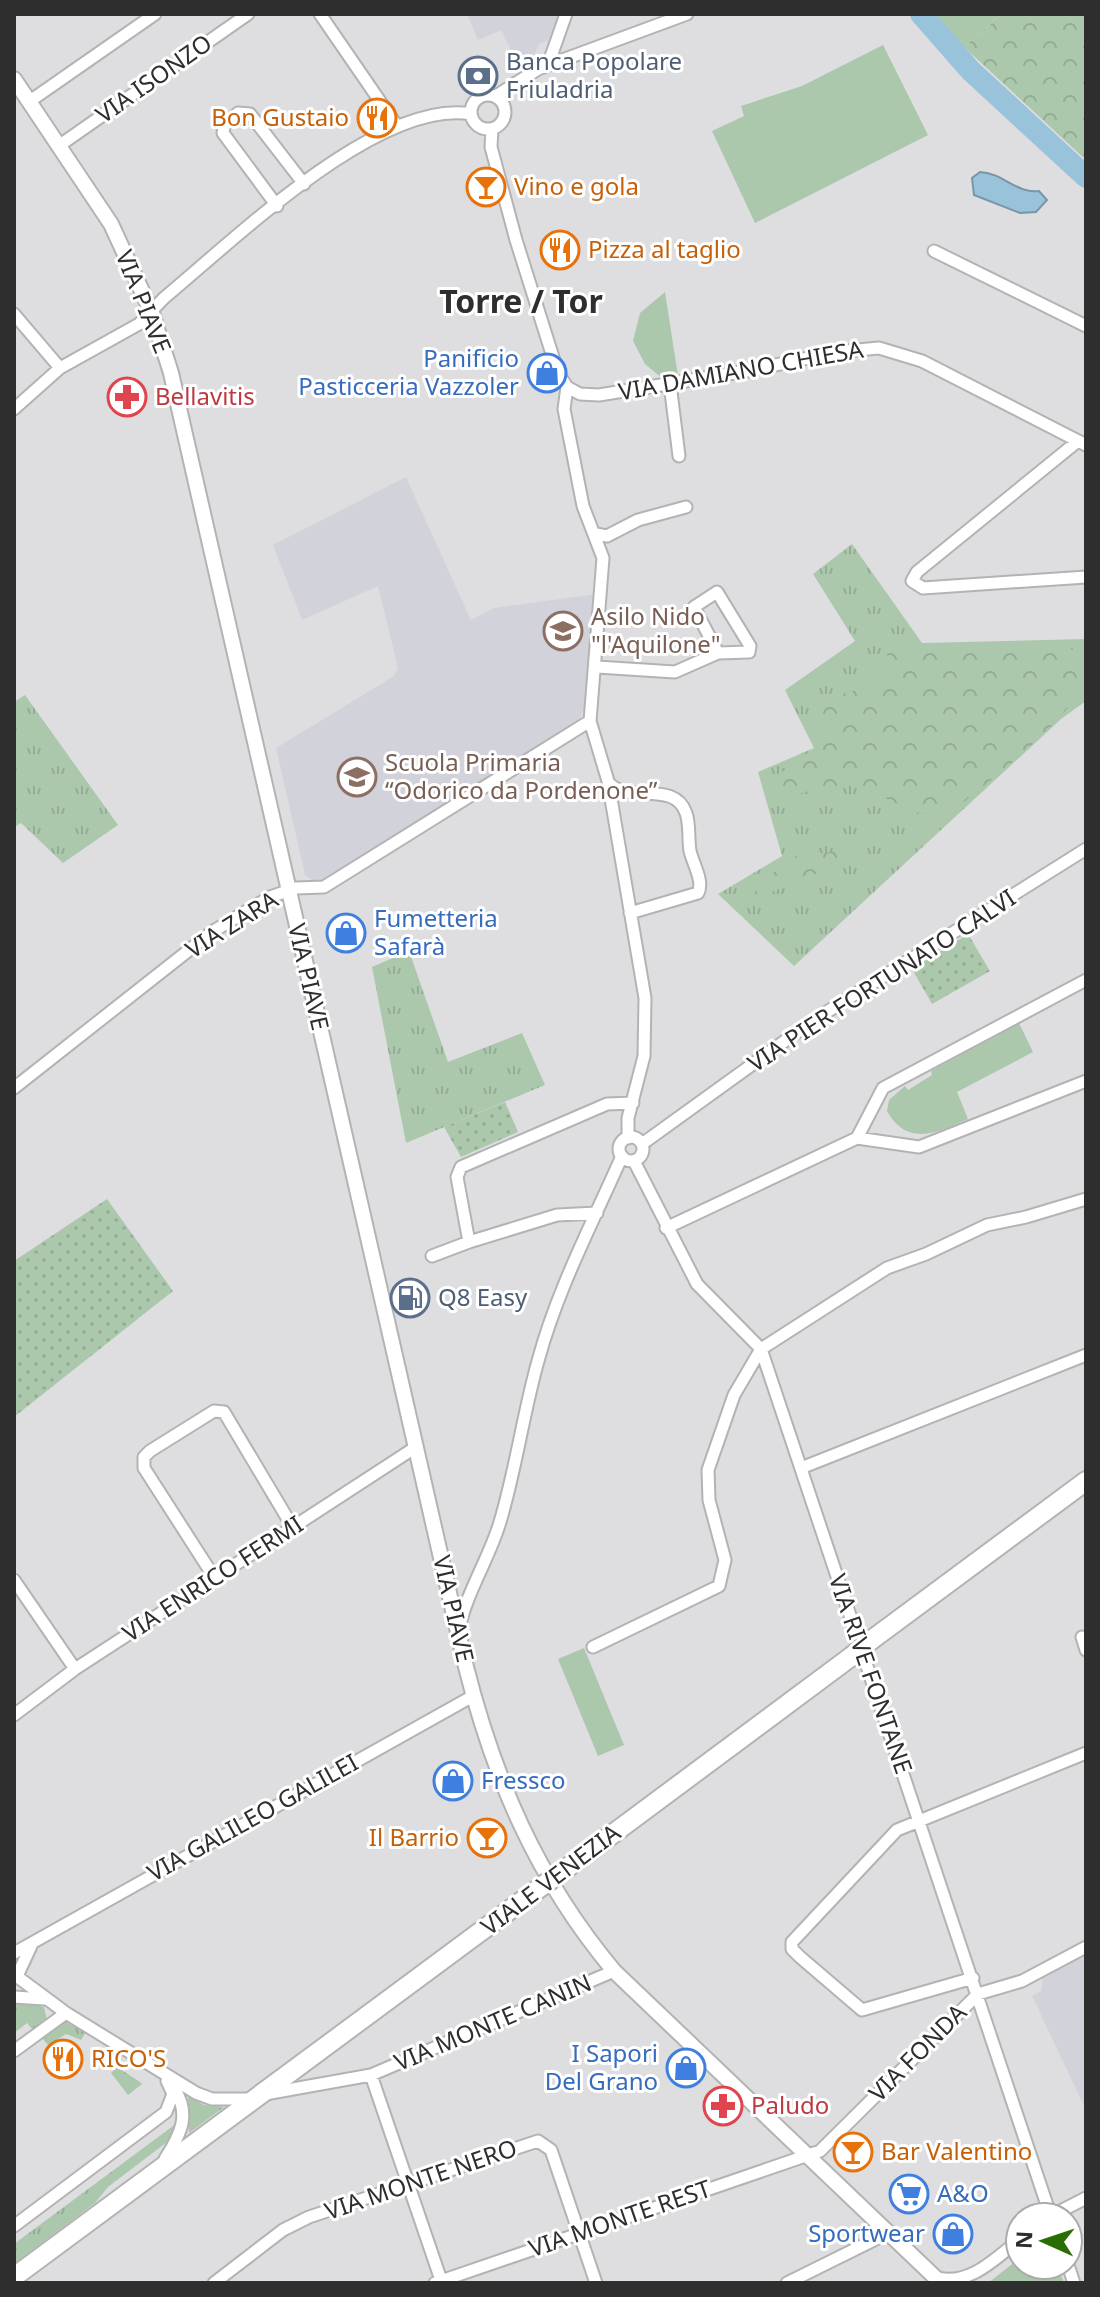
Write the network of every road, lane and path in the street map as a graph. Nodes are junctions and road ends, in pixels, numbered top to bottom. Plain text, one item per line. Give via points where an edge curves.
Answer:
1 (155, 14) edge
2 (248, 14) edge
3 (320, 14) edge
4 (566, 14) edge
5 (687, 14) edge
6 (548, 65) junction
7 (14, 79) edge
8 (496, 96) junction
9 (30, 101) junction
10 (471, 114) junction
11 (397, 126) junction
12 (492, 129) junction
13 (60, 145) junction
14 (304, 184) junction
15 (277, 206) junction
16 (934, 251) dead end
17 (152, 313) junction
18 (14, 314) edge
19 (1086, 326) edge
20 (60, 368) junction
21 (670, 384) junction
22 (567, 387) junction
23 (14, 409) edge
24 (1082, 443) edge
25 (679, 456) dead end
26 (686, 507) dead end
27 (596, 534) junction
28 (1086, 577) edge
29 (718, 653) junction
30 (597, 667) junction
31 (590, 721) junction
32 (608, 781) junction
33 (1086, 849) edge
34 (289, 889) junction
35 (630, 913) junction
36 (1086, 980) edge
37 (1086, 1081) edge
38 (14, 1088) edge
39 (633, 1103) junction
40 (628, 1138) junction
41 (857, 1138) junction
42 (642, 1144) junction
43 (622, 1156) junction
44 (634, 1161) junction
45 (1086, 1199) edge
46 (597, 1213) junction
47 (666, 1228) junction
48 (469, 1242) junction
49 (432, 1256) dead end
50 (761, 1349) junction
51 (1086, 1355) edge
52 (416, 1447) junction
53 (801, 1468) junction
54 (1086, 1481) edge
55 (292, 1526) junction
56 (214, 1577) junction
57 (14, 1580) edge
58 (459, 1635) junction
59 (1082, 1637) dead end
60 (593, 1647) dead end
61 (1086, 1650) edge
62 (75, 1669) junction
63 (473, 1696) junction
64 (14, 1715) edge
65 (1086, 1753) edge
66 (919, 1820) junction
67 (34, 1943) junction
68 (1086, 1947) edge
69 (14, 1953) edge
70 (614, 1971) junction
71 (17, 1974) edge
72 (973, 1978) junction
73 (978, 1994) junction
74 (14, 1996) edge
75 (48, 2001) junction
76 (66, 2013) junction
77 (14, 2051) edge
78 (156, 2070) junction
79 (371, 2075) junction
80 (167, 2081) junction
81 (258, 2096) junction
82 (804, 2155) junction
83 (158, 2171) junction
84 (408, 2185) junction
85 (1045, 2201) edge
86 (14, 2226) edge
87 (888, 2233) junction
88 (580, 2234) junction
89 (1004, 2251) edge
90 (979, 2271) junction
91 (14, 2277) edge
92 (938, 2280) edge
93 (439, 2282) edge
94 (214, 2283) edge
95 (596, 2283) edge
96 (787, 2283) edge
97 (972, 2283) edge

1 - 9 street
2 - 13 street, VIA ISONZO
3 - 11 street
4 - 6 street
5 - 6 street
6 - 8 street
7 - 9 street, VIA PIAVE
8 - 10 street via 478,97
8 - 12 street via 505,114
9 - 13 street, VIA PIAVE
10 - 11 street via 451,111
10 - 12 street via 478,126
11 - 14 street
12 - 22 street via 491,147 516,240
13 - 17 street, VIA PIAVE via 111,224
14 - 15 street
14 - 15 street via 250,114 238,113 223,133
15 - 17 street
16 - 19 street
17 - 20 street
17 - 34 street, VIA PIAVE via 183,417
18 - 20 street
20 - 23 street
21 - 22 street, VIA DAMIANO CHIESA via 590,396
21 - 24 street, VIA DAMIANO CHIESA via 879,348 922,361
21 - 25 street
22 - 27 street via 564,409 580,493
24 - 28 street via 912,581 923,588
26 - 27 street via 638,520 607,536
27 - 30 street via 603,570
29 - 29 street via 743,654 750,646 717,592 694,607
29 - 30 street via 675,672
30 - 31 street
31 - 32 street
31 - 34 street, VIA ZARA via 324,887
32 - 35 street
32 - 35 street via 618,791 663,794 680,802 688,816 689,847 700,882 694,895
33 - 42 street, VIA PIER FORTUNATO CALVI via 814,1020
34 - 38 street, VIA ZARA via 212,932
34 - 52 street, VIA PIAVE
35 - 39 street via 647,1026
36 - 41 street via 883,1088
37 - 41 street via 919,1147
39 - 40 street
39 - 48 street via 607,1104 461,1167 457,1177
40 - 42 street
40 - 43 street via 620,1146
41 - 47 street
42 - 44 street via 643,1152
43 - 44 street
43 - 46 street
44 - 47 street, VIA RIVE FONTANE
45 - 50 street via 987,1225 887,1268
46 - 48 street via 557,1215
46 - 58 street via 538,1360 510,1488
47 - 50 street, VIA RIVE FONTANE via 697,1284
48 - 49 street
50 - 53 street, VIA RIVE FONTANE
50 - 60 street via 734,1395 708,1470 709,1500 725,1560 719,1586
51 - 53 street
52 - 55 street, VIA ENRICO FERMI
52 - 58 street, VIA PIAVE
53 - 66 street, VIA RIVE FONTANE
54 - 81 main road, VIALE VENEZIA, bridge
55 - 56 street, VIA ENRICO FERMI
55 - 56 street via 224,1412 214,1411 150,1451 144,1468
56 - 62 street, VIA ENRICO FERMI
57 - 62 street
58 - 63 street, VIA PIAVE
59 - 61 street
62 - 64 street, VIA ENRICO FERMI
63 - 67 street, VIA GALILEO GALILEI
63 - 70 street, VIA PIAVE via 532,1853 557,1896
65 - 66 street
66 - 72 street, VIA RIVE FONTANE
66 - 72 street via 897,1830 792,1942 792,1949 862,2010
67 - 69 street, VIA GALILEO GALILEI
67 - 71 street
68 - 73 street, VIA FONDA via 1022,1981
70 - 79 street, VIA MONTE CANIN
70 - 82 street, VIA PIAVE
71 - 74 street
71 - 75 street
72 - 73 street, VIA RIVE FONTANE
73 - 82 street, VIA FONDA via 820,2151
73 - 85 street, VIA RIVE FONTANE
74 - 75 street
75 - 76 street
76 - 77 street
76 - 78 street
78 - 80 street
78 - 81 street, VIA MONTE CANIN via 212,2099
79 - 81 street, VIA MONTE CANIN
79 - 84 street, VIA MONTE CANIN
80 - 83 street via 182,2102 185,2118
80 - 86 street via 173,2094 166,2112
81 - 83 main road, VIALE VENEZIA
82 - 87 street, VIA PIAVE
82 - 88 street, VIA MONTE REST
83 - 91 main road, VIALE VENEZIA
84 - 88 street, VIA MONTE NERO via 543,2141 551,2150
84 - 93 street, VIA MONTE CANIN
84 - 94 street, VIA MONTE NERO via 296,2223
87 - 92 street, VIA PIAVE
87 - 96 street
88 - 93 street, VIA MONTE REST
88 - 95 street, VIA MONTE NERO
89 - 90 street
90 - 92 street
90 - 97 street

